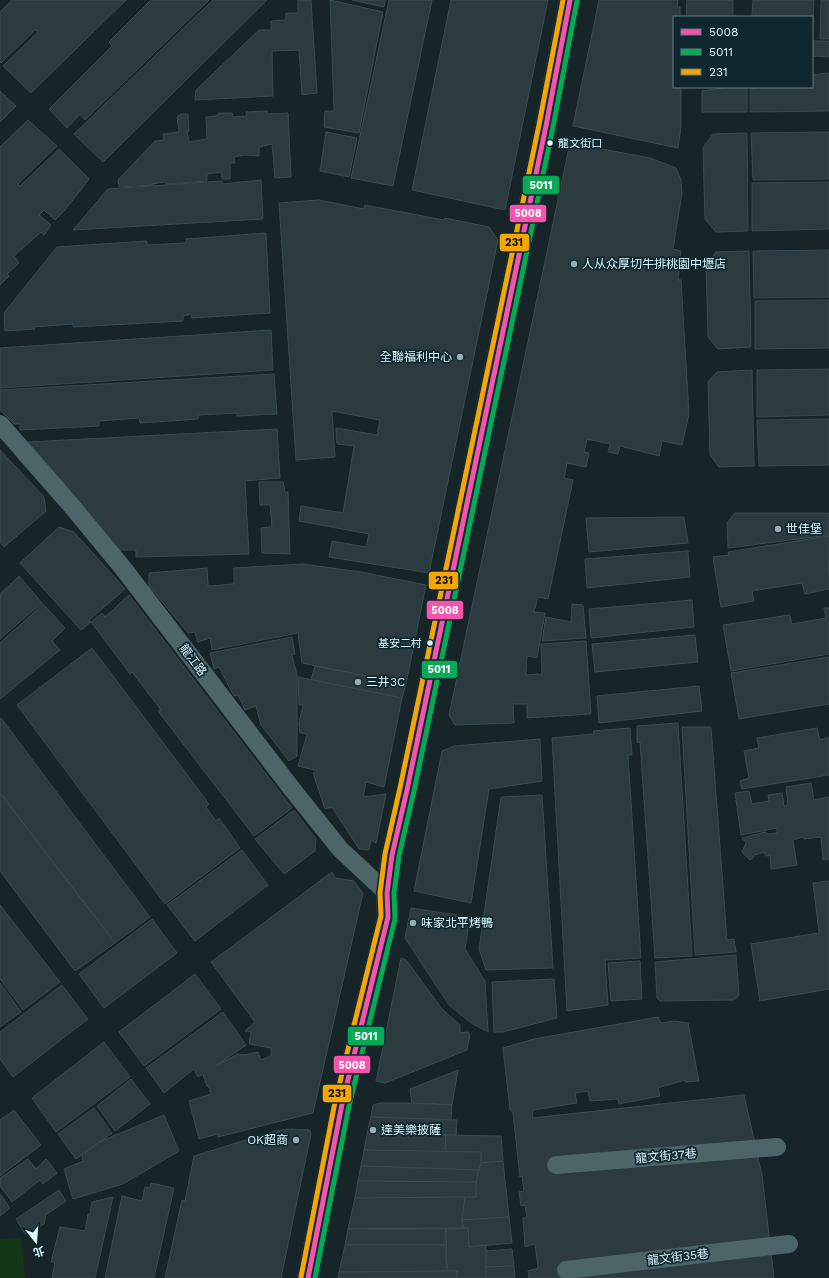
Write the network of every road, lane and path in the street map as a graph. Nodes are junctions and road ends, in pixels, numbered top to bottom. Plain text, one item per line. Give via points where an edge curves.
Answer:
1 (570, 0) edge
2 (0, 424) edge
3 (387, 893) junction
4 (777, 1146) dead end
5 (556, 1165) dead end
6 (789, 1244) dead end
7 (566, 1270) dead end
8 (308, 1278) edge

1 - 3 street via 526,224 408,790 392,855
2 - 3 street, 龍江路 via 123,568 340,849
3 - 8 street via 388,917 342,1104
4 - 5 street, 龍文街37巷
6 - 7 street, 龍文街35巷

